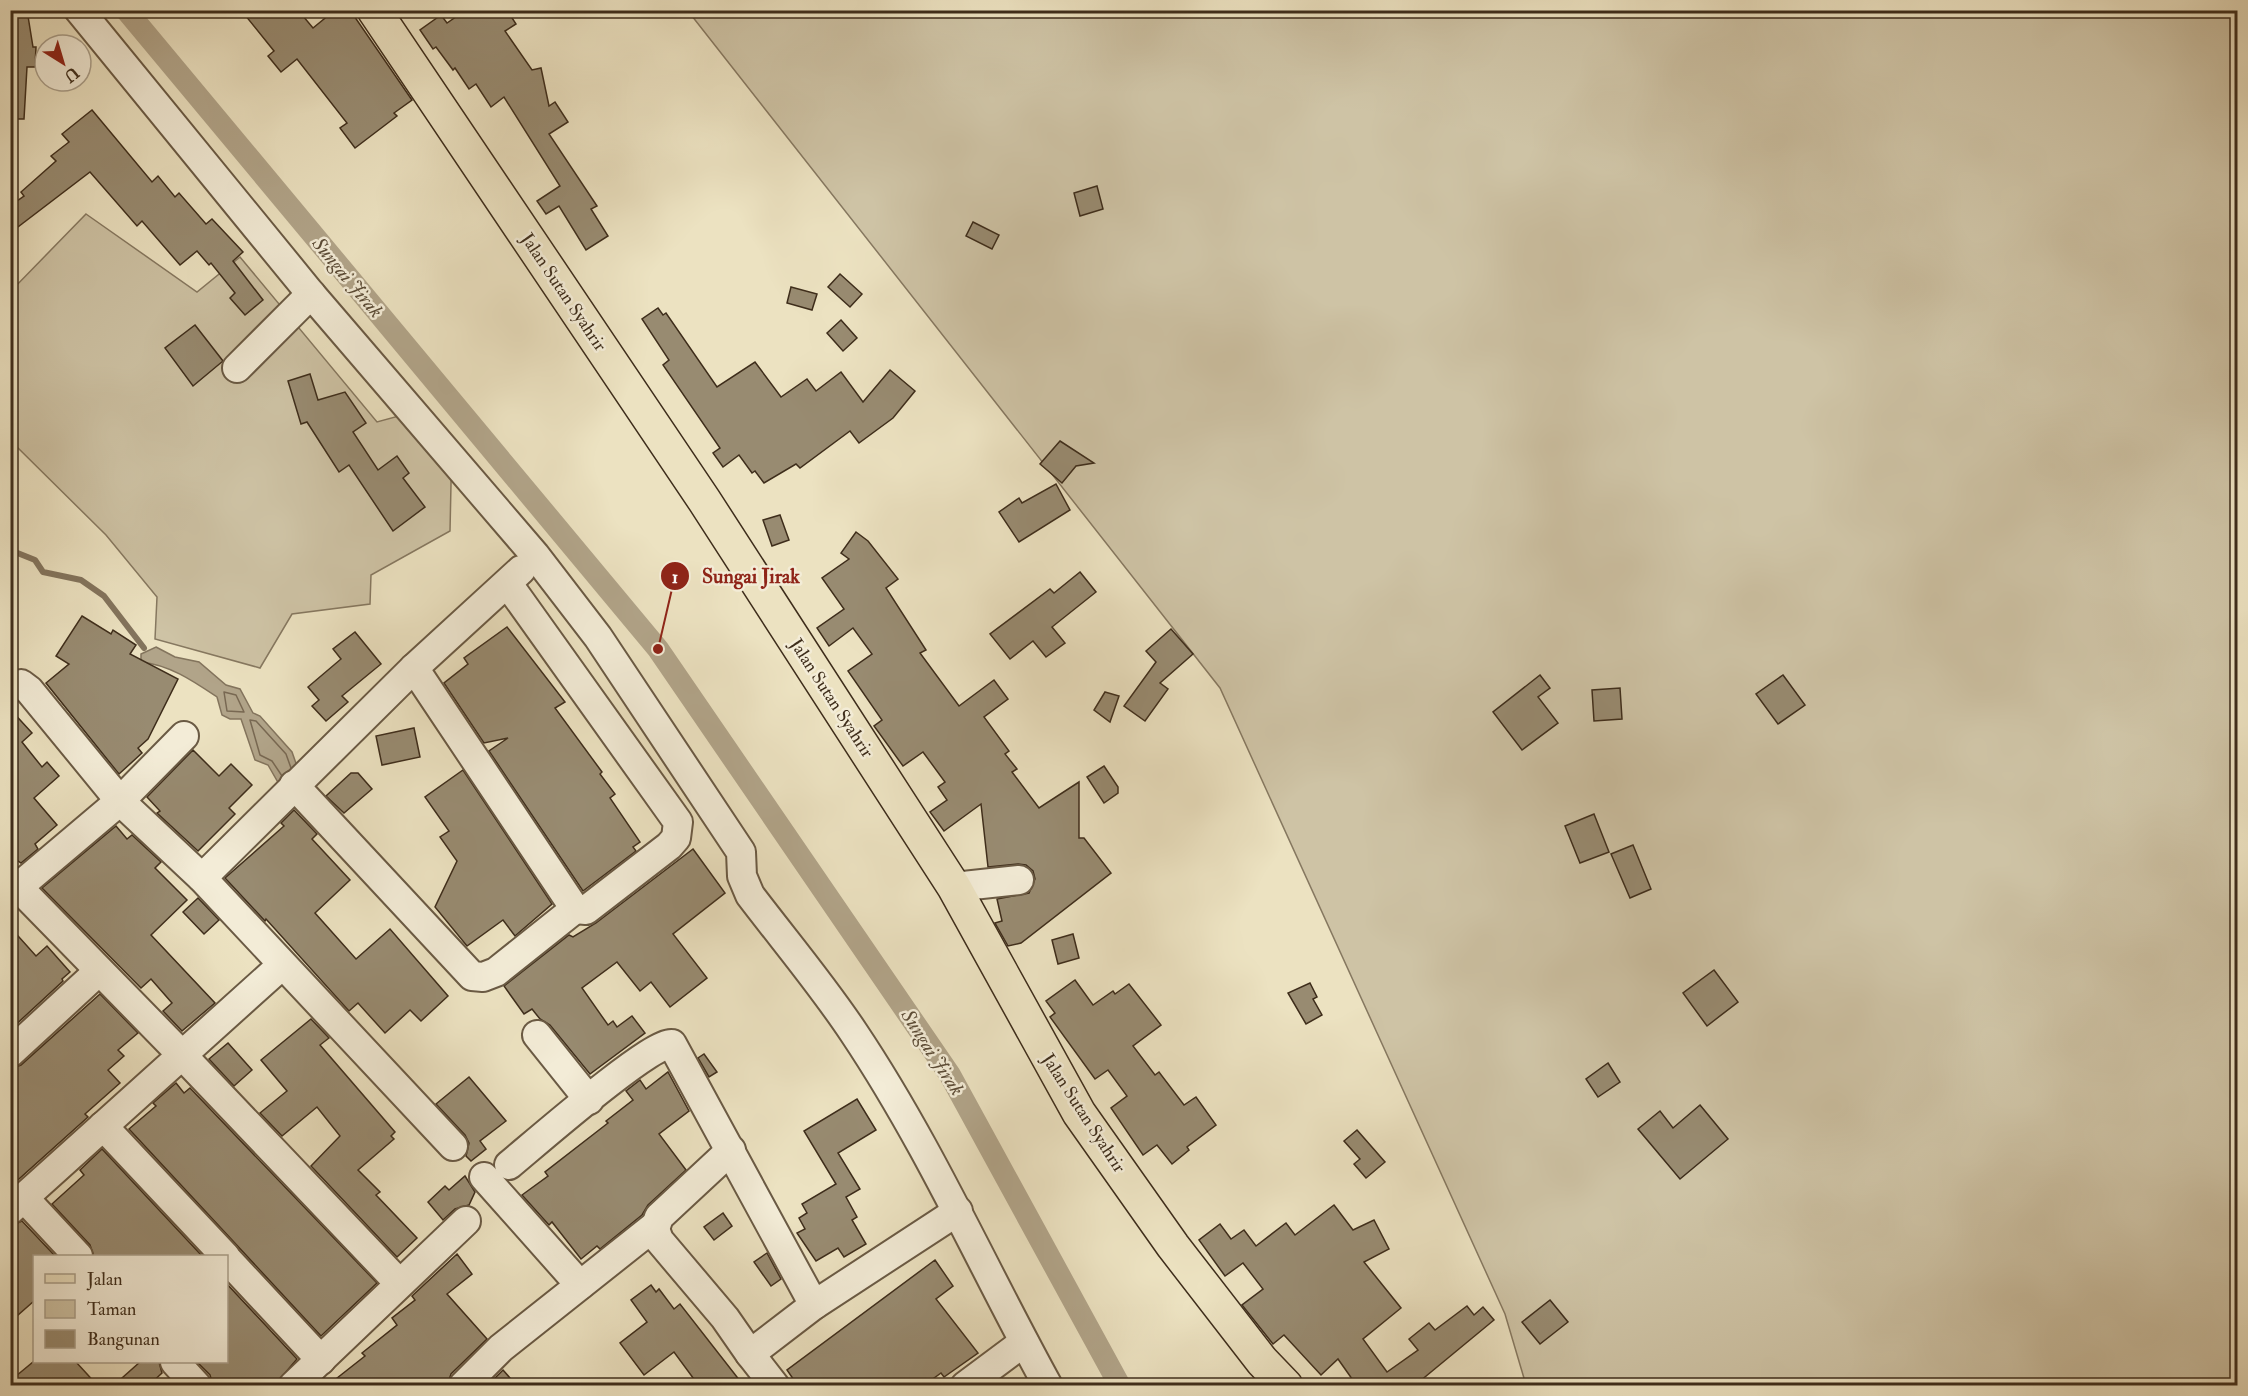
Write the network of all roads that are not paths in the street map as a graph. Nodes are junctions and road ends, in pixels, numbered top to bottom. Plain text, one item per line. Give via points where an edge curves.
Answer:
1 (79, 10) edge
2 (374, 10) edge
3 (310, 294) junction
4 (237, 368) dead end
5 (535, 555) junction
6 (508, 584) junction
7 (414, 668) junction
8 (10, 687) edge
9 (184, 736) dead end
10 (294, 784) junction
11 (120, 801) junction
12 (202, 878) junction
13 (1019, 880) dead end
14 (954, 887) junction
15 (14, 890) edge
16 (575, 909) junction
17 (282, 965) junction
18 (99, 971) junction
19 (537, 1035) dead end
20 (10, 1053) edge
21 (183, 1056) junction
22 (589, 1100) junction
23 (103, 1126) junction
24 (453, 1146) dead end
25 (731, 1150) junction
26 (17, 1204) edge
27 (958, 1211) junction
28 (465, 1221) dead end
29 (656, 1225) junction
30 (76, 1255) edge
31 (224, 1255) edge
32 (228, 1259) edge
33 (399, 1283) junction
34 (580, 1285) junction
35 (814, 1305) junction
36 (1024, 1342) junction
37 (750, 1354) junction
38 (321, 1360) junction
39 (176, 1363) edge
40 (1047, 1385) edge
41 (197, 1386) edge
42 (293, 1386) edge
43 (463, 1386) edge
44 (775, 1386) edge
45 (965, 1386) edge
46 (1286, 1386) edge

1 - 3 street
2 - 14 main road, Jalan Sutan Syahrir via 704,500
3 - 4 street
3 - 5 street
5 - 6 street
5 - 27 street via 598,637 731,835 743,856 742,876 750,895 854,1032
6 - 7 street
6 - 16 street via 678,822 676,838 669,846 586,910
7 - 10 street
7 - 16 street
8 - 11 street via 21,684 29,690
9 - 11 street
10 - 12 street
10 - 16 street via 472,976 496,972
11 - 12 street
11 - 15 street
12 - 17 street
13 - 14 street
14 - 46 main road, Jalan Sutan Syahrir via 1079,1113 1173,1246
15 - 18 street
17 - 21 street
17 - 24 street
18 - 20 street
18 - 21 street
19 - 22 street
21 - 23 street
21 - 33 street
22 - 25 street via 662,1044 672,1044
22 - 34 street via 496,1171
23 - 26 street
23 - 31 street
25 - 29 street via 659,1216
25 - 35 street
26 - 30 street
27 - 35 street
27 - 36 street
28 - 33 street
29 - 34 street
29 - 37 street via 659,1240
32 - 38 street
33 - 38 street
34 - 43 street via 501,1348
35 - 37 street
36 - 40 street
36 - 45 street
37 - 44 street
38 - 42 street
39 - 41 street

